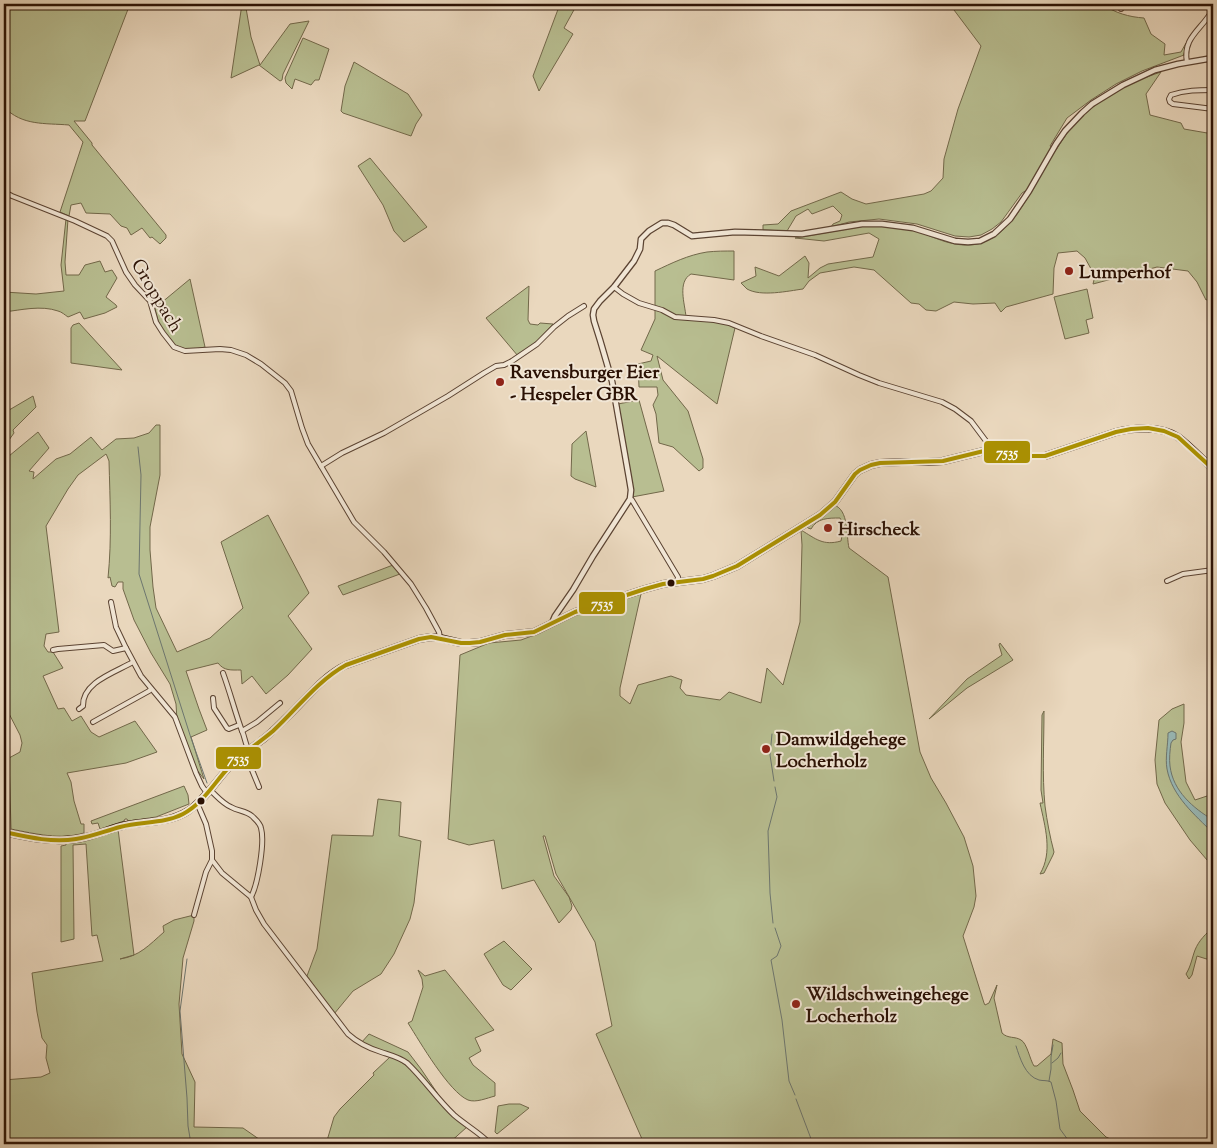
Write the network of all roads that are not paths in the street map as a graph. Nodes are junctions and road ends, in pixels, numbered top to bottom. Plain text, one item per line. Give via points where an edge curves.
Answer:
1 (1213, 9) edge
2 (1213, 58) edge
3 (1187, 62) junction
4 (1213, 90) edge
5 (1213, 109) edge
6 (4, 192) edge
7 (614, 287) junction
8 (584, 306) dead end
9 (992, 449) junction
10 (321, 466) junction
11 (1213, 469) edge
12 (630, 498) junction
13 (1213, 570) edge
14 (678, 581) junction
15 (1167, 581) dead end
16 (111, 602) dead end
17 (552, 623) junction
18 (440, 638) junction
19 (126, 648) junction
20 (53, 650) dead end
21 (133, 662) junction
22 (223, 673) dead end
23 (151, 689) junction
24 (214, 698) dead end
25 (280, 704) dead end
26 (79, 709) dead end
27 (93, 722) dead end
28 (239, 725) junction
29 (242, 731) junction
30 (249, 750) junction
31 (243, 755) junction
32 (259, 788) dead end
33 (208, 791) junction
34 (197, 803) junction
35 (4, 832) edge
36 (212, 860) junction
37 (251, 897) junction
38 (194, 915) dead end
39 (490, 1144) edge

1 - 3 street via 1189,41 1185,54
2 - 3 street
3 - 7 street via 1155,70 1123,84 1082,112 1056,144 1016,211 1002,228 986,239 962,242 913,228 876,224 802,234 736,232 692,236 674,225 662,223 641,239 638,255
4 - 5 street via 1181,92 1169,99 1173,104
6 - 10 street, Groppach via 107,236 126,272 150,301 156,322 174,347 185,351 231,350 261,364 285,383 291,390 308,444
7 - 9 street via 639,303 675,317 729,323 815,355 865,378 942,402 971,421
7 - 12 street via 593,315 612,381
8 - 10 street via 512,362 496,366 384,433
9 - 11 main road via 1045,456 1116,432 1158,430 1183,441
9 - 14 main road via 943,461 880,463 865,468 855,474 831,506 810,522 724,572 703,579
10 - 18 street via 354,522 411,584
12 - 14 street
12 - 17 street
13 - 15 street via 1183,574
14 - 17 main road via 586,608
16 - 19 street via 116,627
17 - 18 main road via 534,632 480,642 460,643
18 - 30 main road via 419,639 346,665 321,682 268,736
19 - 20 street via 113,651 104,645
19 - 21 street
21 - 23 street
21 - 26 street via 96,682
22 - 28 street
23 - 27 street
23 - 33 street via 175,717 196,773
24 - 28 street via 214,708 226,727
25 - 29 street
28 - 29 street
29 - 30 street
30 - 31 main road
31 - 32 street
31 - 33 main road
33 - 34 main road
33 - 37 street via 230,807 250,815 261,826 261,856
34 - 35 main road via 172,818 64,841
34 - 36 street via 206,824
36 - 37 street via 222,873
36 - 38 street
37 - 39 street via 264,924 348,1034 366,1047 402,1059 445,1106

